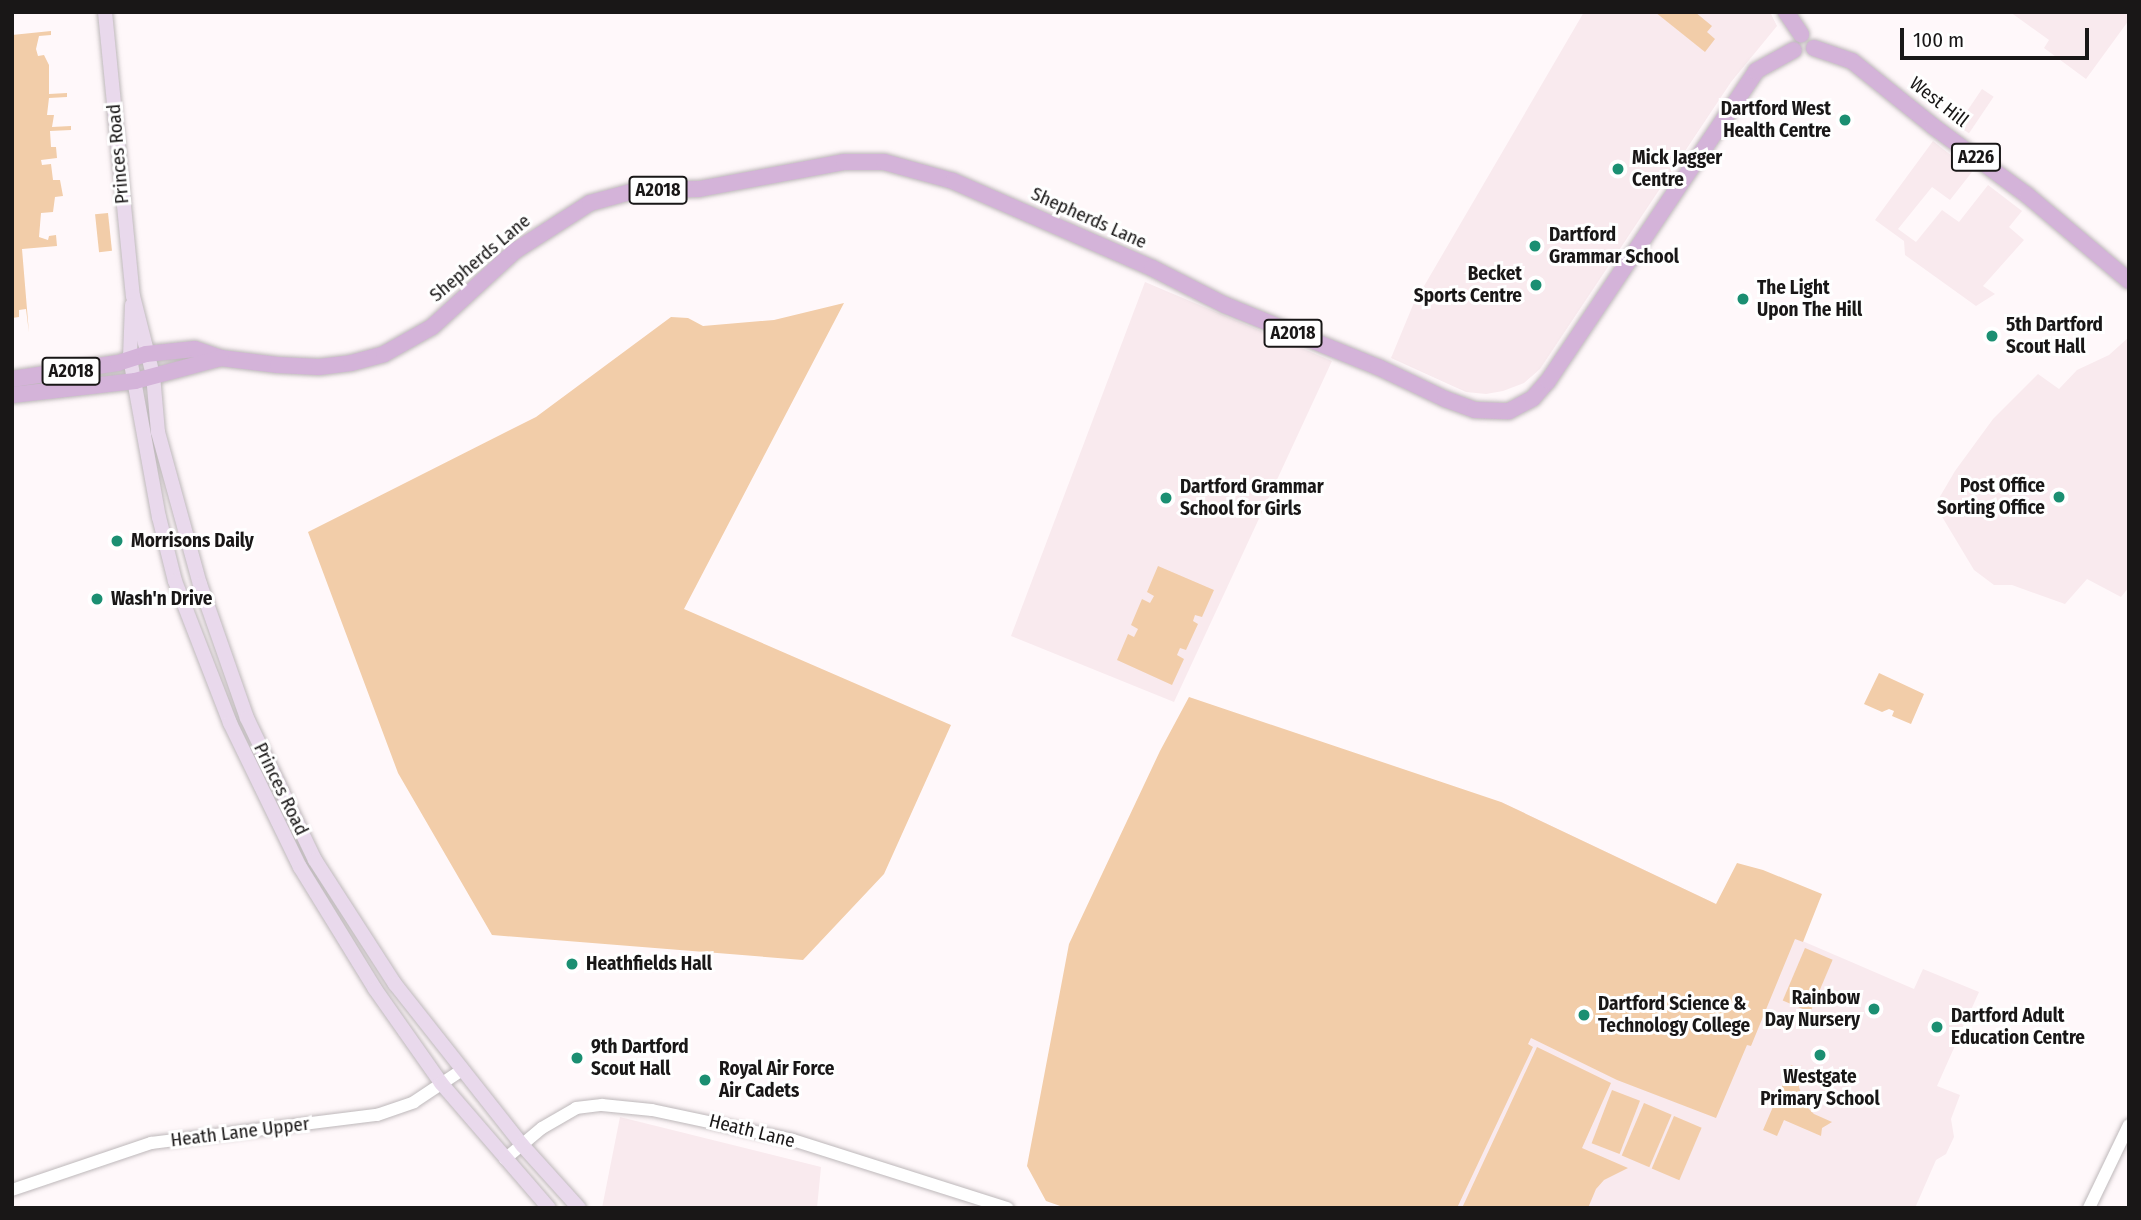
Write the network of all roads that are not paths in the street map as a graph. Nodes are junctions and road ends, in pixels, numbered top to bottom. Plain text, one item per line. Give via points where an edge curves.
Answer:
1 (105, 12) edge
2 (1786, 12) edge
3 (1801, 34) junction
4 (1814, 48) junction
5 (1794, 50) junction
6 (2129, 281) edge
7 (133, 296) junction
8 (146, 354) junction
9 (130, 358) junction
10 (221, 358) junction
11 (153, 375) junction
12 (12, 379) edge
13 (135, 381) junction
14 (12, 395) edge
15 (462, 1070) junction
16 (441, 1083) junction
17 (2129, 1125) edge
18 (522, 1145) junction
19 (505, 1159) junction
20 (12, 1190) edge
21 (549, 1208) edge
22 (579, 1208) edge
23 (1006, 1208) edge
24 (2089, 1208) edge

1 - 7 main road, Princes Road
2 - 3 main road, A226
3 - 4 main road, A226 via 1812,38
3 - 5 main road via 1793,40
4 - 5 main road, A226 via 1806,55
4 - 6 main road, West Hill / A226 via 1852,61 2027,195
5 - 10 main road, Shepherds Lane / A2018 via 1756,71 1548,381 1533,398 1508,411 1475,411 1225,305 953,181 884,162 844,162 699,189 616,194 551,226 515,251 432,327 384,354 319,367
7 - 8 main road, Princes Road
7 - 9 main road, Princes Road
8 - 9 main road, Shepherds Lane / A2018
8 - 10 main road, Shepherds Lane / A2018 via 195,349
8 - 11 main road, Princes Road
9 - 12 main road, Shepherds Lane / A2018
9 - 13 main road, Princes Road
10 - 11 main road, Shepherds Lane / A2018
11 - 13 main road, Shepherds Lane / A2018
11 - 15 main road, Princes Road via 161,445 200,584 247,718 315,860 395,984
13 - 14 main road, Shepherds Lane / A2018
13 - 16 main road, Princes Road via 175,581 230,723 300,867 375,989
15 - 16 street, Heath Lane Upper
15 - 18 main road, Princes Road
16 - 19 main road, Princes Road
16 - 20 street, Heath Lane Upper via 414,1102 377,1115 151,1143
17 - 24 street
18 - 19 street, Heath Lane
18 - 22 main road, Princes Road
18 - 23 street, Heath Lane via 576,1108 602,1105 652,1110 793,1140
19 - 21 main road, Princes Road

